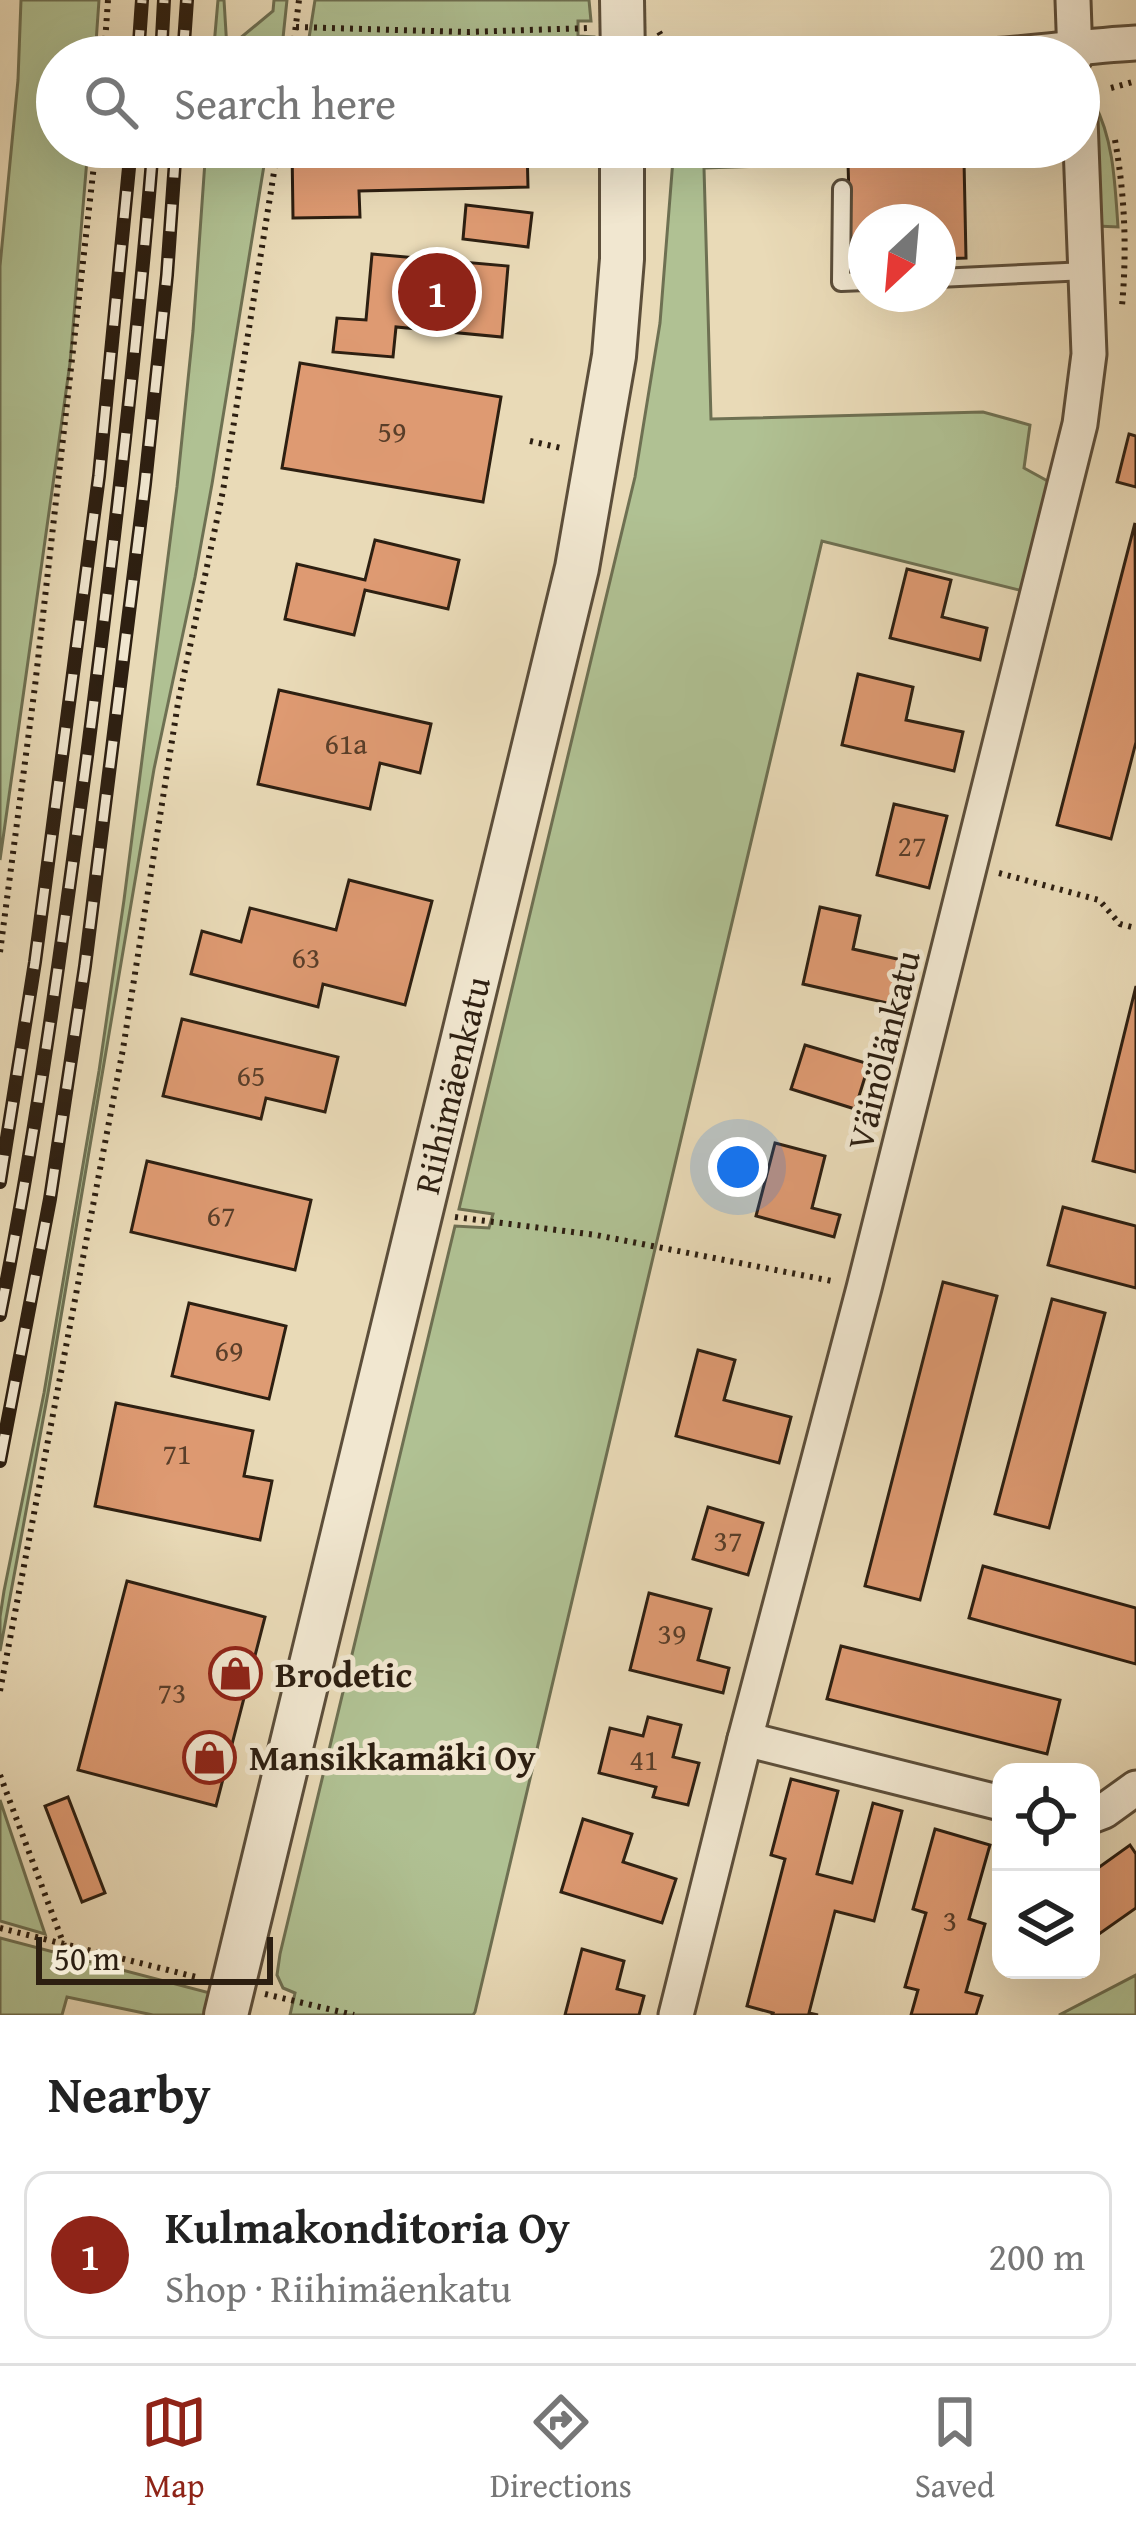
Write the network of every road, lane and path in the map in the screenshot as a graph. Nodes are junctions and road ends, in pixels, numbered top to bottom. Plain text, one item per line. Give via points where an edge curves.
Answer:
1 (108, 0) edge
2 (299, 0) edge
3 (1072, 0) edge
4 (296, 27) junction
5 (622, 28) edge
6 (105, 36) edge
7 (295, 36) edge
8 (1073, 36) edge
9 (1136, 43) edge
10 (1100, 48) edge
11 (93, 168) edge
12 (275, 168) edge
13 (622, 168) edge
14 (1082, 168) edge
15 (842, 189) dead end
16 (1087, 271) junction
17 (956, 277) edge
18 (848, 282) edge
19 (993, 871) dead end
20 (1136, 928) edge
21 (0, 952) edge
22 (448, 1216) dead end
23 (864, 1288) junction
24 (0, 1691) edge
25 (745, 1738) junction
26 (0, 1775) edge
27 (1136, 1788) edge
28 (992, 1800) edge
29 (1100, 1813) edge
30 (0, 1928) edge
31 (64, 1945) junction
32 (229, 2001) edge
33 (354, 2015) edge
34 (676, 2015) edge

1 - 6 path
2 - 4 path
3 - 8 street
4 - 5 path
4 - 7 path
9 - 10 street
11 - 21 path
12 - 24 path via 224,491 178,704 123,1048
13 - 32 street, Riihimäenkatu via 614,356 577,568
14 - 16 street, Väinölänkatu
15 - 18 lane via 841,282
16 - 17 lane
16 - 23 street, Väinölänkatu via 1080,424
19 - 20 path via 1099,900 1120,924
22 - 23 path via 596,1235
23 - 25 street, Väinölänkatu
25 - 28 street
25 - 34 street, Väinölänkatu
26 - 31 path
27 - 29 street
30 - 31 path
31 - 32 path
32 - 33 path

